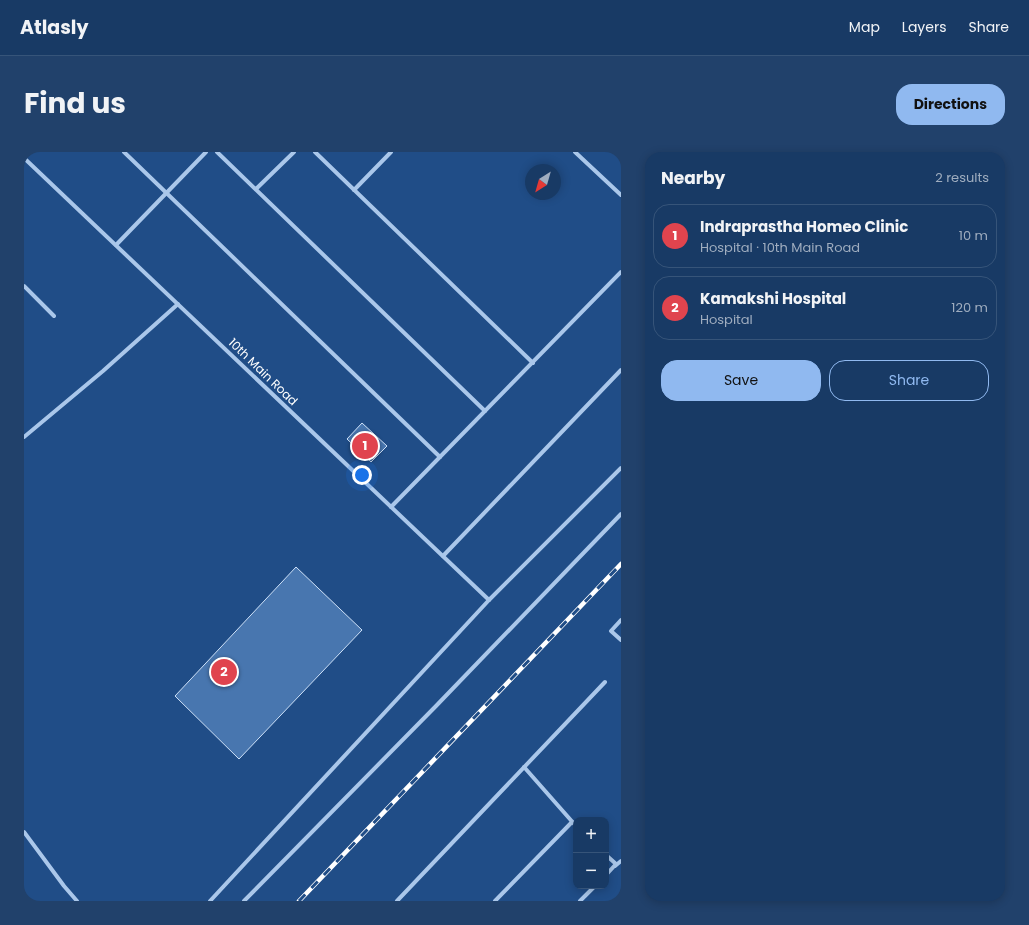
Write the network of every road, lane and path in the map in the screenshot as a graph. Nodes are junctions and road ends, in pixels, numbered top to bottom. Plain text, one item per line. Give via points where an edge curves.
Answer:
1 (124, 152) edge
2 (206, 152) edge
3 (218, 152) edge
4 (294, 152) edge
5 (315, 152) edge
6 (391, 152) edge
7 (575, 152) edge
8 (24, 158) edge
9 (256, 190) junction
10 (354, 190) junction
11 (167, 193) junction
12 (621, 195) edge
13 (116, 245) junction
14 (621, 272) edge
15 (24, 286) edge
16 (178, 304) junction
17 (54, 316) dead end
18 (533, 362) junction
19 (621, 370) edge
20 (485, 411) junction
21 (24, 437) edge
22 (440, 457) junction
23 (621, 468) edge
24 (391, 507) junction
25 (621, 514) edge
26 (443, 556) junction
27 (489, 600) junction
28 (621, 620) edge
29 (621, 640) edge
30 (605, 682) dead end
31 (524, 767) junction
32 (572, 822) joint
33 (24, 832) edge
34 (609, 858) edge
35 (621, 861) edge
36 (610, 871) joint
37 (592, 889) edge
38 (77, 901) edge
39 (210, 901) edge
40 (244, 901) edge
41 (397, 901) edge
42 (495, 901) edge
43 (580, 901) edge

1 - 11 street
2 - 11 street
3 - 9 street
4 - 9 street
5 - 10 street
6 - 10 street
7 - 12 street
8 - 13 street, 10th Main Road
9 - 20 street
10 - 18 street
11 - 13 street
11 - 22 street
13 - 16 street, 10th Main Road
14 - 18 street
15 - 17 street
16 - 21 street
16 - 24 street, 10th Main Road
18 - 20 street
19 - 26 street
20 - 22 street
22 - 24 street
23 - 27 street
24 - 26 street, 10th Main Road
25 - 40 street
26 - 27 street, 10th Main Road
27 - 39 street
28 - 29 street via 611,631
30 - 31 street
31 - 32 street
31 - 41 street
32 - 42 street
33 - 38 street
34 - 36 street via 616,864
35 - 36 street
37 - 43 street

